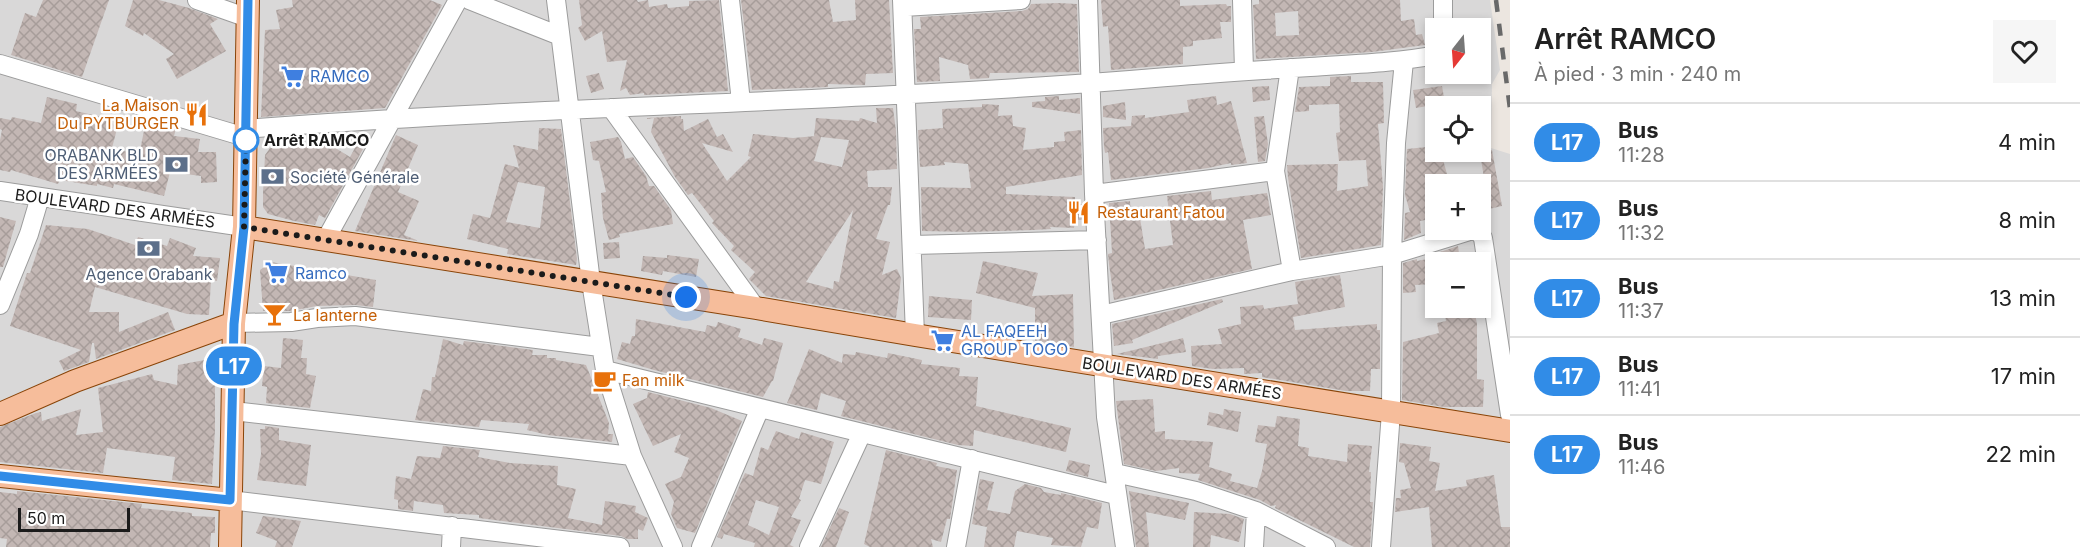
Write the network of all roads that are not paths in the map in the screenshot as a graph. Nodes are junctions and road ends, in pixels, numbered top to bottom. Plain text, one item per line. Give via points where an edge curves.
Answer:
1 (197, 0) edge
2 (458, 0) edge
3 (469, 0) edge
4 (556, 0) edge
5 (730, 0) edge
6 (1021, 0) edge
7 (1088, 0) edge
8 (1242, 0) edge
9 (1443, 0) edge
10 (902, 4) edge
11 (248, 9) edge
12 (1443, 18) edge
13 (560, 36) junction
14 (1425, 57) edge
15 (1404, 61) junction
16 (0, 64) edge
17 (1290, 68) junction
18 (1244, 71) junction
19 (1091, 84) junction
20 (905, 94) junction
21 (741, 102) junction
22 (610, 108) junction
23 (569, 110) junction
24 (393, 117) junction
25 (245, 133) junction
26 (1275, 171) junction
27 (0, 191) edge
28 (1094, 194) junction
29 (40, 197) junction
30 (244, 227) junction
31 (326, 239) junction
32 (1097, 240) junction
33 (913, 245) junction
34 (1392, 255) junction
35 (1292, 272) junction
36 (591, 282) junction
37 (0, 305) edge
38 (756, 308) junction
39 (1101, 315) junction
40 (234, 324) junction
41 (915, 336) junction
42 (600, 347) junction
43 (1104, 365) junction
44 (605, 370) junction
45 (760, 408) junction
46 (233, 411) junction
47 (1391, 412) junction
48 (0, 414) edge
49 (1510, 416) edge
50 (1510, 431) edge
51 (862, 434) junction
52 (632, 456) junction
53 (972, 459) junction
54 (1115, 473) junction
55 (0, 476) edge
56 (1116, 495) junction
57 (230, 500) junction
58 (1256, 511) junction
59 (452, 526) junction
60 (230, 547) edge
61 (451, 547) edge
62 (620, 547) edge
63 (673, 547) edge
64 (701, 547) edge
65 (809, 547) edge
66 (956, 547) edge
67 (1125, 547) edge
68 (1254, 547) edge
69 (1326, 547) edge
70 (1381, 547) edge

1 - 11 street
2 - 24 street
3 - 13 street
4 - 13 street
5 - 21 street
6 - 10 street
7 - 19 street
8 - 18 street
9 - 12 street
10 - 20 street
11 - 25 main road
13 - 23 street
14 - 15 street
15 - 17 street
15 - 34 street
16 - 25 street
17 - 18 street
17 - 26 street
18 - 19 street
19 - 20 street
19 - 28 street
20 - 21 street
20 - 33 street
21 - 22 street
22 - 23 street
22 - 38 street
23 - 24 street
23 - 36 street
24 - 25 street
24 - 31 street
25 - 30 main road
26 - 28 street
26 - 35 street
27 - 29 street, BOULEVARD DES ARMÉES
28 - 32 street
29 - 30 street, BOULEVARD DES ARMÉES
29 - 37 street
30 - 31 main road, BOULEVARD DES ARMÉES
30 - 40 main road
31 - 36 main road, BOULEVARD DES ARMÉES
32 - 33 street
32 - 39 street
33 - 41 street
34 - 35 street
34 - 47 street
34 - 49 street via 1473,230 1481,234
35 - 39 street
36 - 38 main road, BOULEVARD DES ARMÉES
36 - 42 street
38 - 41 main road, BOULEVARD DES ARMÉES
39 - 43 street
40 - 42 street via 355,316
40 - 46 main road
40 - 48 main road via 75,381
41 - 43 main road, BOULEVARD DES ARMÉES
42 - 44 street
43 - 47 main road, BOULEVARD DES ARMÉES
43 - 54 street via 1106,417
44 - 45 street
44 - 52 street
45 - 51 street
45 - 64 street
46 - 52 street
46 - 57 main road
47 - 50 main road, BOULEVARD DES ARMÉES
47 - 70 street
51 - 53 street
51 - 65 street
52 - 63 street
53 - 56 street
53 - 66 street
54 - 56 street
54 - 58 street via 1196,491
55 - 57 main road
56 - 67 street
57 - 59 street
57 - 60 main road
58 - 68 street
58 - 69 street
59 - 61 street
59 - 62 street

